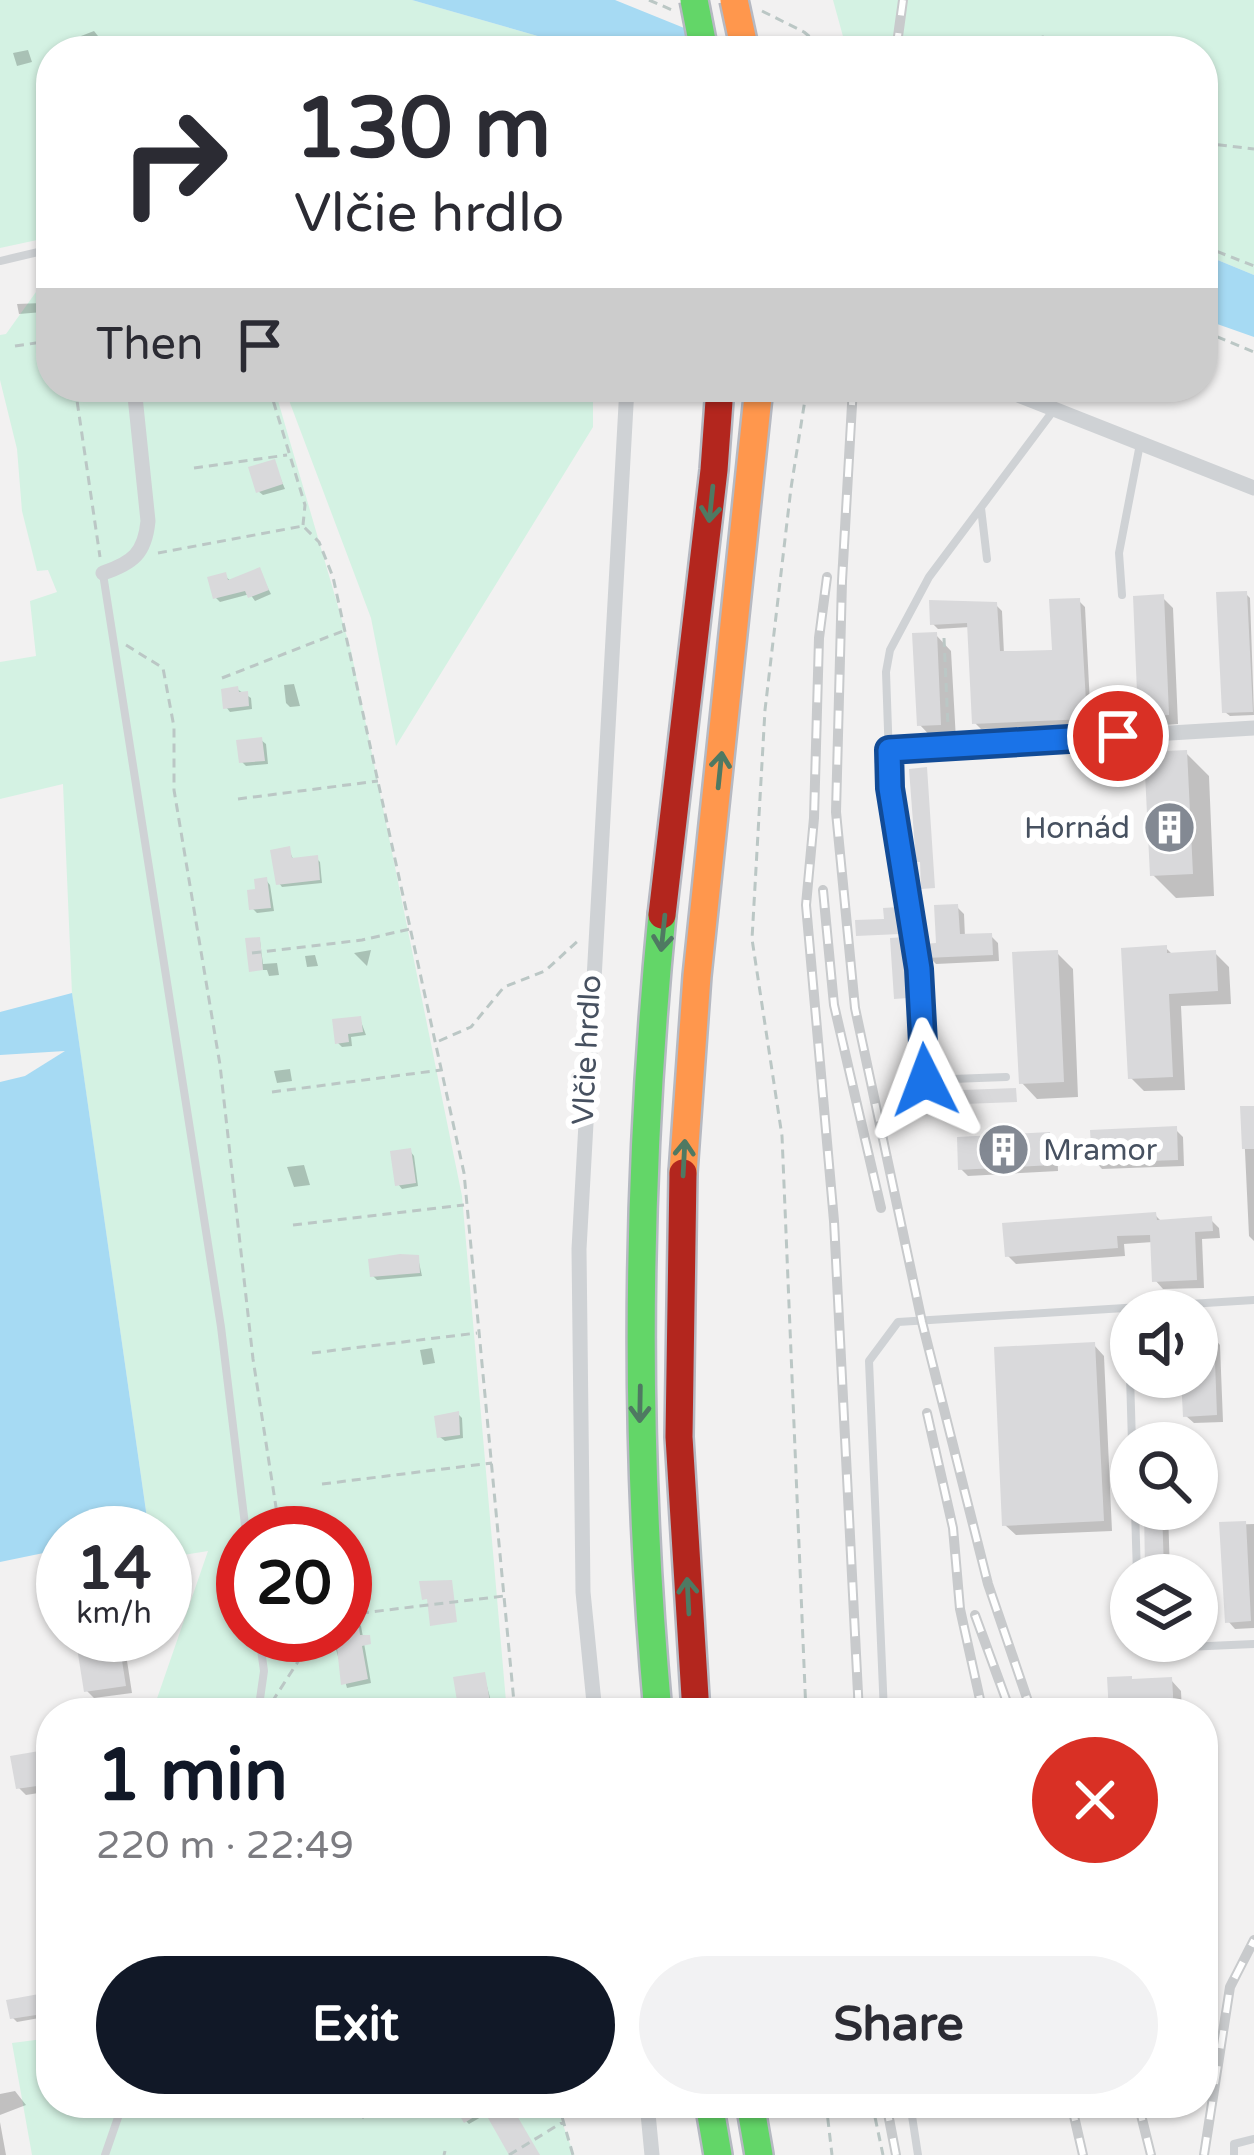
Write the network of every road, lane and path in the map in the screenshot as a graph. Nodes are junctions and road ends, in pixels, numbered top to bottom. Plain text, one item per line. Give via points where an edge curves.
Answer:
1 (694, 0) edge
2 (734, 0) edge
3 (753, 0) edge
4 (701, 36) edge
5 (742, 36) edge
6 (809, 36) edge
7 (1218, 145) edge
8 (1254, 149) edge
9 (1218, 252) edge
10 (36, 253) edge
11 (0, 261) edge
12 (1254, 266) edge
13 (1218, 337) edge
14 (36, 343) edge
15 (14, 346) dead end
16 (1254, 352) edge
17 (77, 402) edge
18 (136, 402) edge
19 (273, 402) edge
20 (626, 402) edge
21 (718, 402) edge
22 (757, 402) edge
23 (805, 402) edge
24 (1035, 402) edge
25 (1054, 410) junction
26 (1140, 444) junction
27 (289, 454) junction
28 (194, 468) dead end
29 (1254, 488) edge
30 (981, 507) junction
31 (303, 526) junction
32 (138, 557) junction
33 (987, 559) dead end
34 (103, 573) junction
35 (1122, 596) dead end
36 (345, 630) junction
37 (114, 638) junction
38 (944, 638) dead end
39 (222, 678) dead end
40 (1254, 728) edge
41 (948, 747) junction
42 (889, 750) junction
43 (378, 781) junction
44 (238, 799) dead end
45 (410, 929) junction
46 (594, 933) junction
47 (252, 953) dead end
48 (435, 1042) junction
49 (441, 1070) junction
50 (1006, 1077) dead end
51 (925, 1080) junction
52 (272, 1092) dead end
53 (926, 1107) dead end
54 (466, 1204) junction
55 (293, 1225) dead end
56 (1254, 1300) edge
57 (1218, 1302) edge
58 (1110, 1309) edge
59 (477, 1333) junction
60 (312, 1353) dead end
61 (492, 1463) junction
62 (322, 1484) dead end
63 (243, 1506) edge
64 (276, 1506) edge
65 (504, 1596) junction
66 (372, 1612) edge
67 (1254, 1643) edge
68 (1218, 1645) edge
69 (263, 1662) edge
70 (298, 1662) edge
71 (261, 1698) edge
72 (274, 1698) edge
73 (514, 1698) edge
74 (594, 1698) edge
75 (657, 1698) edge
76 (695, 1698) edge
77 (805, 1698) edge
78 (883, 1698) edge
79 (118, 2118) edge
80 (562, 2118) edge
81 (648, 2118) edge
82 (712, 2118) edge
83 (753, 2118) edge
84 (828, 2118) edge
85 (875, 2118) edge
86 (912, 2118) edge
87 (563, 2122) junction
88 (1254, 2140) edge
89 (105, 2155) edge
90 (509, 2155) edge
91 (573, 2155) edge
92 (652, 2155) edge
93 (718, 2155) edge
94 (760, 2155) edge
95 (832, 2155) edge
96 (883, 2155) edge
97 (918, 2155) edge
98 (1234, 2155) edge

1 - 4 highway, bridge
2 - 5 highway, bridge
3 - 6 path
7 - 8 path
9 - 12 path
10 - 11 lane
13 - 16 path
14 - 15 path
17 - 34 path
18 - 32 street via 148,521
19 - 27 path
20 - 46 street, Vlčie hrdlo
21 -> 75 highway via 646,1120 639,1434
76 -> 22 highway via 679,1275 697,978
23 - 77 path via 765,710 752,939 782,1136
24 - 25 street
25 - 26 street
25 - 30 lane
26 - 29 street
26 - 35 lane via 1118,553
27 - 28 path
27 - 31 path
30 - 33 lane
30 - 42 lane via 895,635 886,672
31 - 32 path
31 - 36 path via 319,542
32 - 34 street
34 - 37 lane
36 - 39 path
36 - 43 path
37 - 63 lane
37 - 64 path via 163,668
38 - 41 path
40 - 41 street
41 - 42 street
42 - 51 lane via 919,969
43 - 44 path
43 - 45 path
45 - 47 path
45 - 48 path
46 - 48 path via 566,947 545,971 504,987 471,1027
46 - 74 street, Vlčie hrdlo via 579,1249 583,1592
48 - 49 path
49 - 52 path
49 - 54 path
50 - 51 lane
51 - 53 lane
54 - 55 path
54 - 59 path
56 - 57 lane
58 - 78 lane via 898,1322 869,1361
59 - 60 path
59 - 61 path
61 - 62 path
61 - 65 path
65 - 66 path
65 - 73 path
67 - 68 lane
69 - 71 lane
70 - 72 path
79 - 89 lane
80 - 87 path
81 - 92 street
82 - 93 highway
83 - 94 highway
84 - 95 path
85 - 96 path
86 - 97 lane
87 - 90 path
87 - 91 path
88 - 98 lane via 1234,2144

